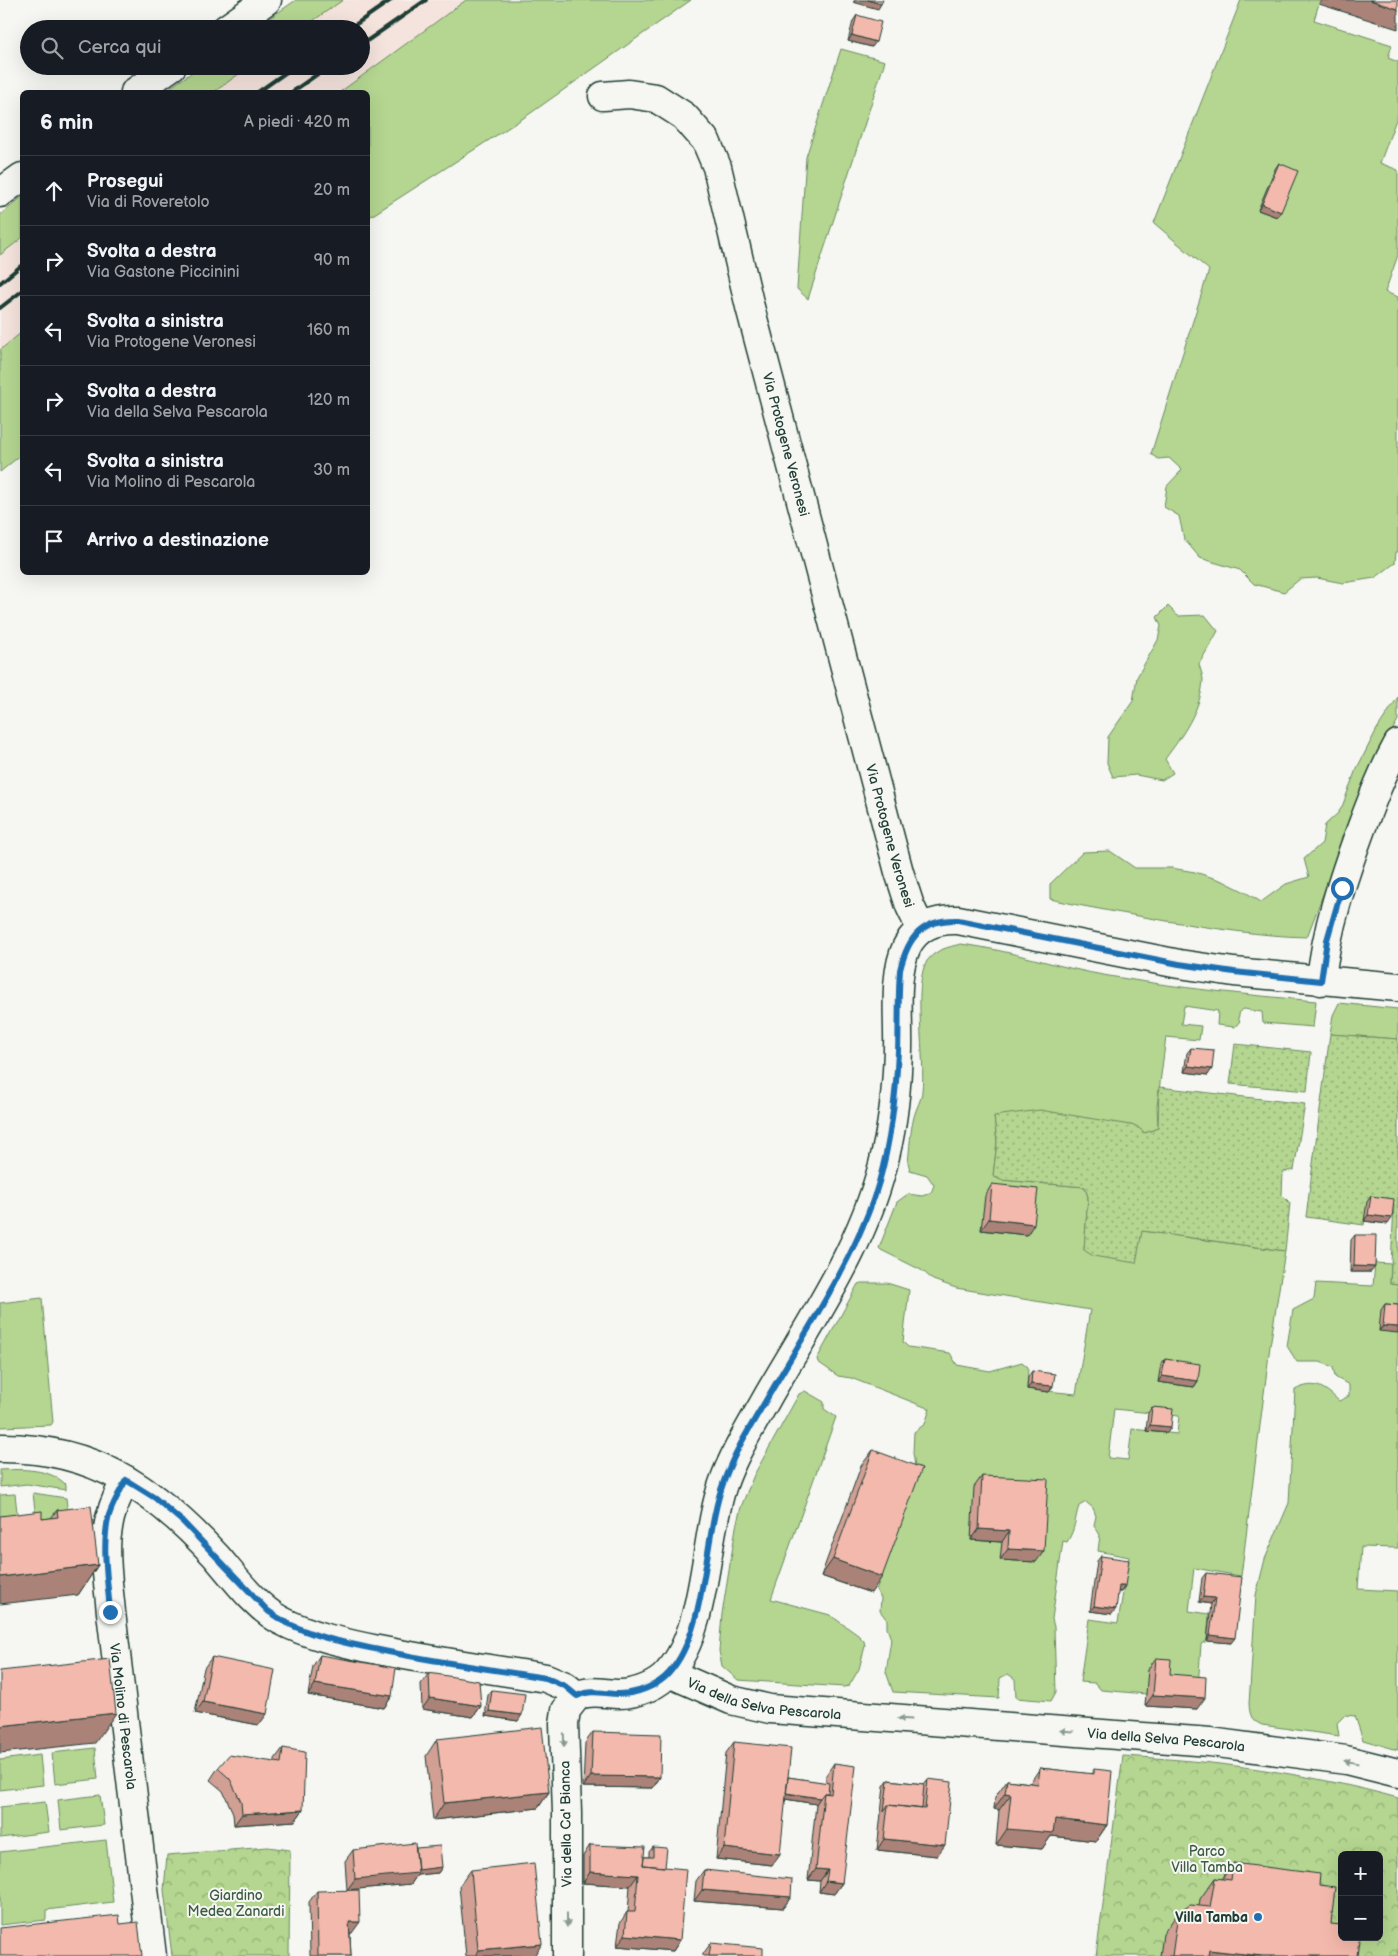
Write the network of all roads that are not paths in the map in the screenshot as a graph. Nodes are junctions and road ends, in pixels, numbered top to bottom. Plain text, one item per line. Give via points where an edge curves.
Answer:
1 (267, 0) edge
2 (239, 20) edge
3 (159, 75) edge
4 (138, 90) edge
5 (604, 96) dead end
6 (20, 178) edge
7 (0, 193) edge
8 (1398, 744) edge
9 (921, 929) junction
10 (1321, 981) junction
11 (1398, 987) edge
12 (0, 1448) edge
13 (126, 1480) junction
14 (669, 1673) junction
15 (577, 1696) junction
16 (1398, 1772) edge
17 (152, 1956) edge
18 (567, 1956) edge

1 - 2 street
3 - 4 street
5 - 9 street, Via Protogene Veronesi via 629,94 656,98 684,116 701,135 717,167 750,308 899,872
6 - 7 street
8 - 10 street via 1352,853 1327,940
9 - 10 street via 938,921 958,920 1179,964
9 - 14 street via 907,946 900,970 896,1080 879,1183 836,1280 753,1422 723,1483 694,1621 684,1650
10 - 11 street
12 - 13 street via 59,1453 98,1466
13 - 15 street via 170,1510 278,1619 302,1630 351,1644 546,1678 565,1686
13 - 17 street, Via Molino di Pescarola via 109,1517 106,1563
14 - 15 street, Via della Selva Pescarola via 648,1688 627,1693 592,1692
16 -> 14 street, Via della Selva Pescarola via 1346,1760 1210,1742 770,1709 731,1700
15 -> 18 street, Via della Ca' Bianca via 566,1710 564,1724

